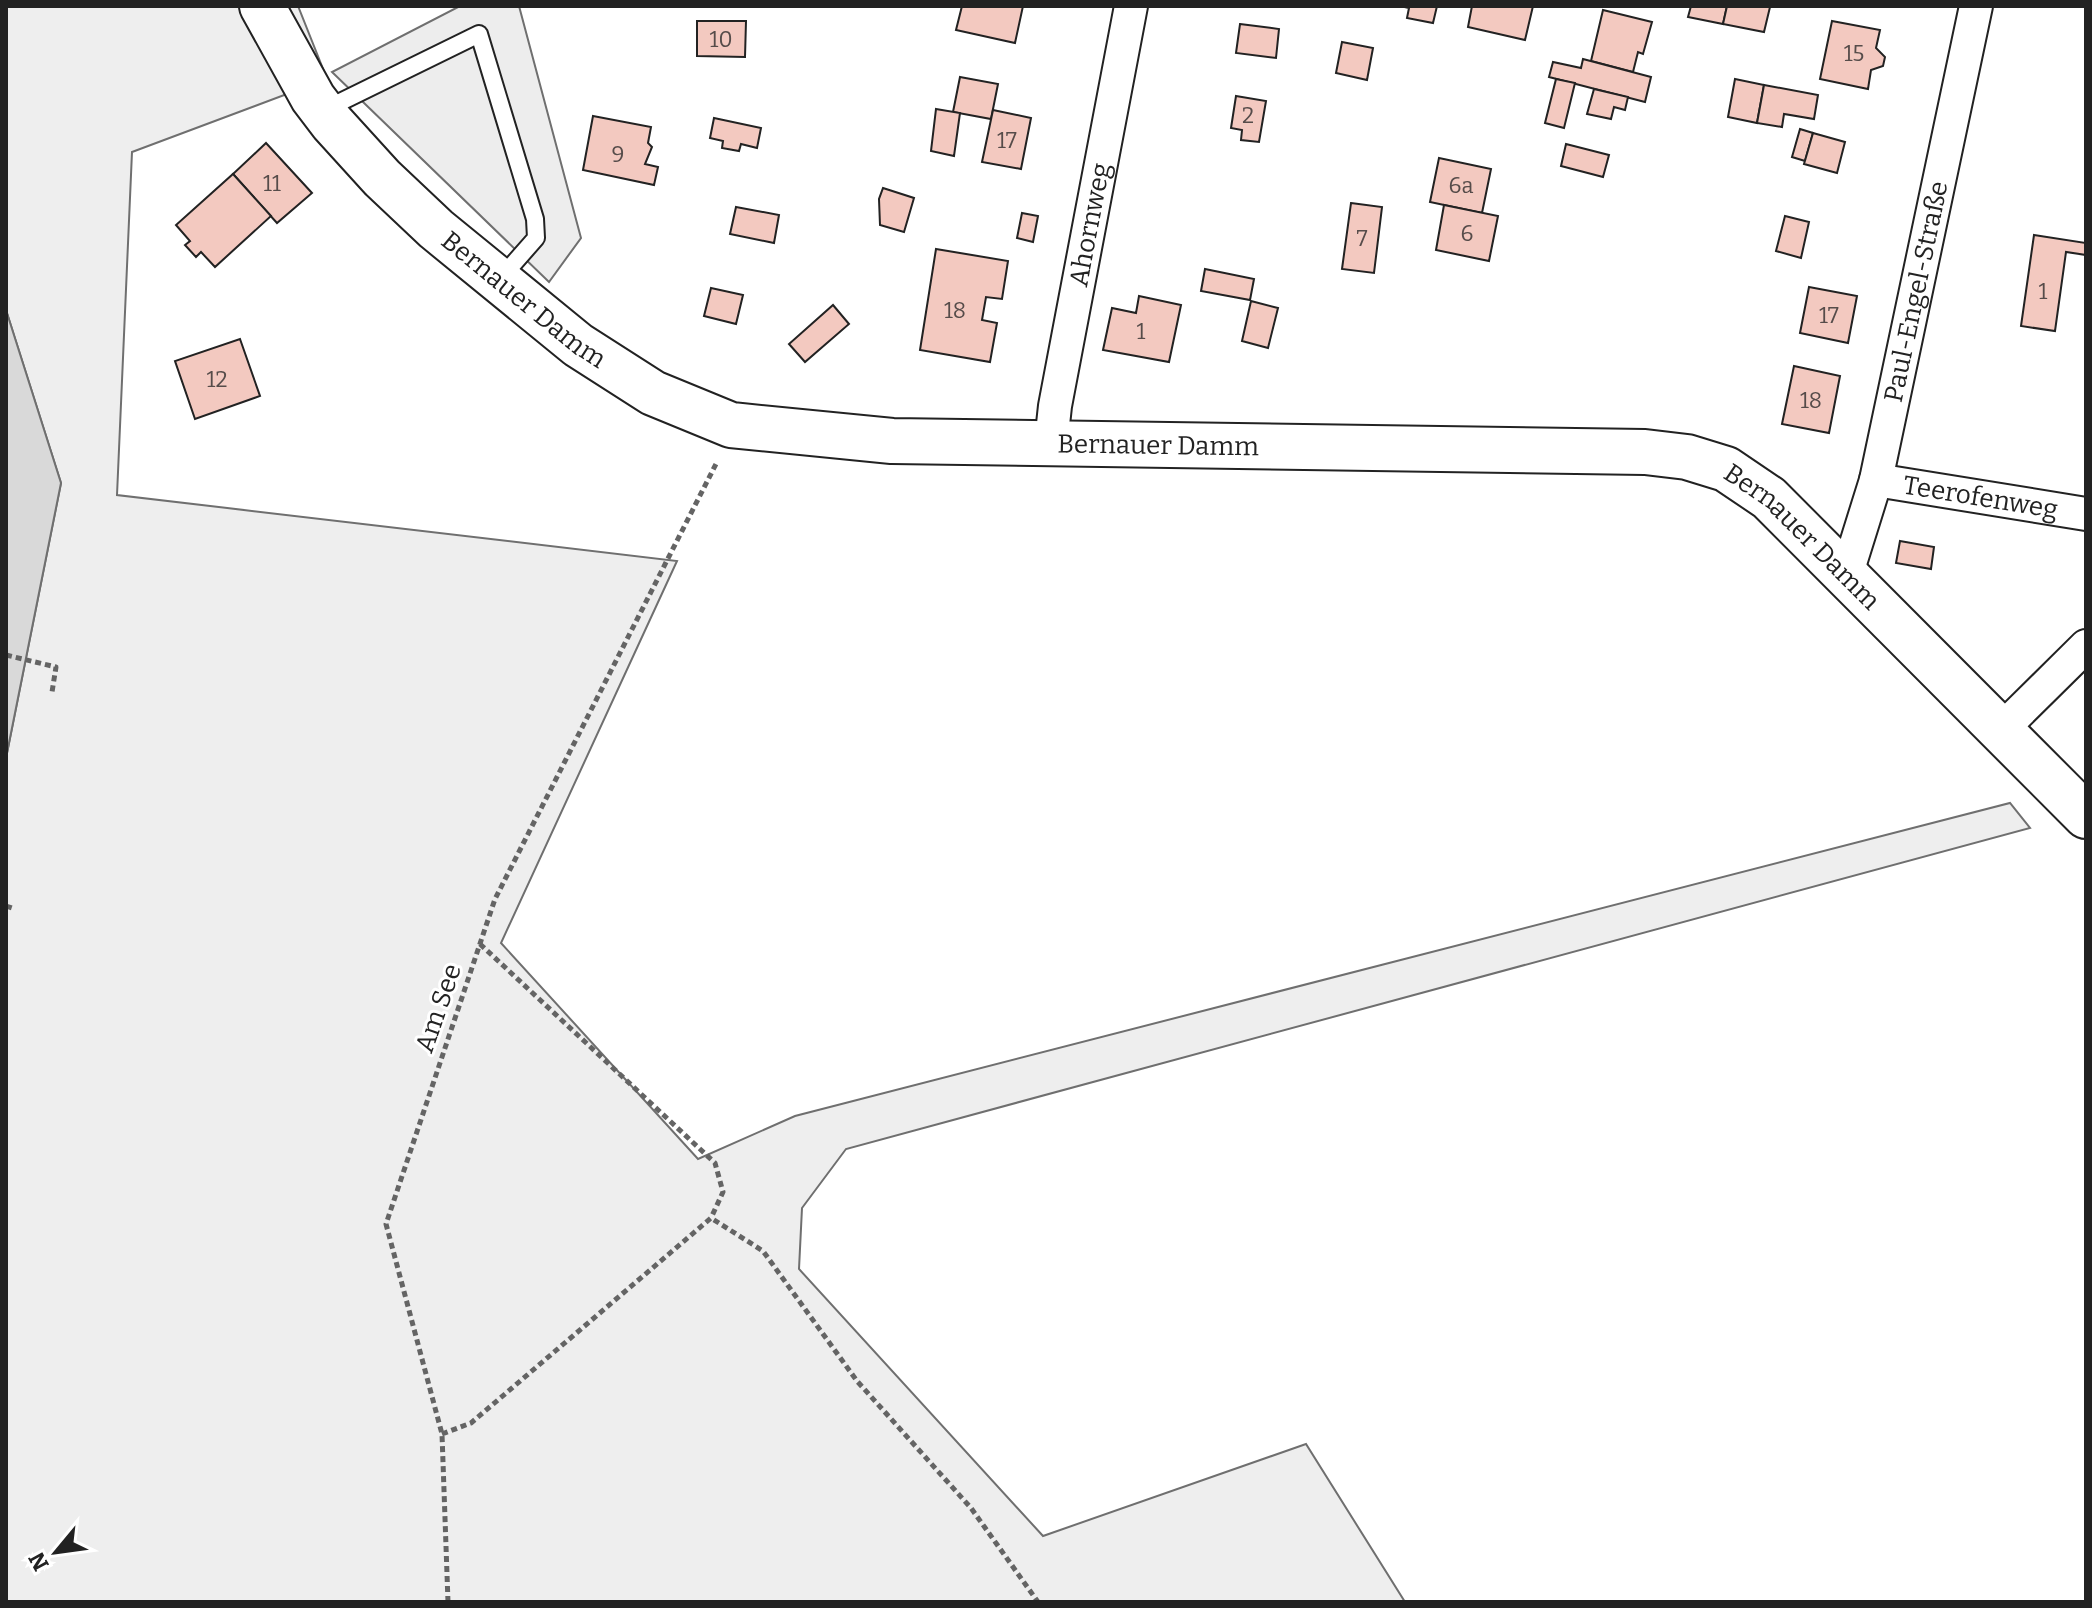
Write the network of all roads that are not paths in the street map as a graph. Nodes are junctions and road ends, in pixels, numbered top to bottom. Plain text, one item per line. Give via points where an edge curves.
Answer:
1 (262, 6) edge
2 (1131, 6) edge
3 (1976, 6) edge
4 (322, 110) junction
5 (498, 281) junction
6 (1051, 443) junction
7 (1876, 480) junction
8 (2086, 514) edge
9 (1847, 573) junction
10 (2086, 646) edge
11 (2000, 731) junction
12 (2086, 816) edge

1 - 4 main road, Bernauer Damm
2 - 6 street, Ahornweg
3 - 7 street, Paul-Engel-Straße
4 - 5 main road, Bernauer Damm via 382,178
4 - 5 lane via 479,34 535,219 536,238
5 - 6 main road, Bernauer Damm via 578,345 653,393 731,425 892,441
6 - 9 main road, Bernauer Damm via 1395,446 1687,457 1726,469 1769,498
7 - 8 street, Teerofenweg
7 - 9 street, Paul-Engel-Straße
9 - 11 main road, Bernauer Damm
10 - 11 street
11 - 12 main road, Bernauer Damm

